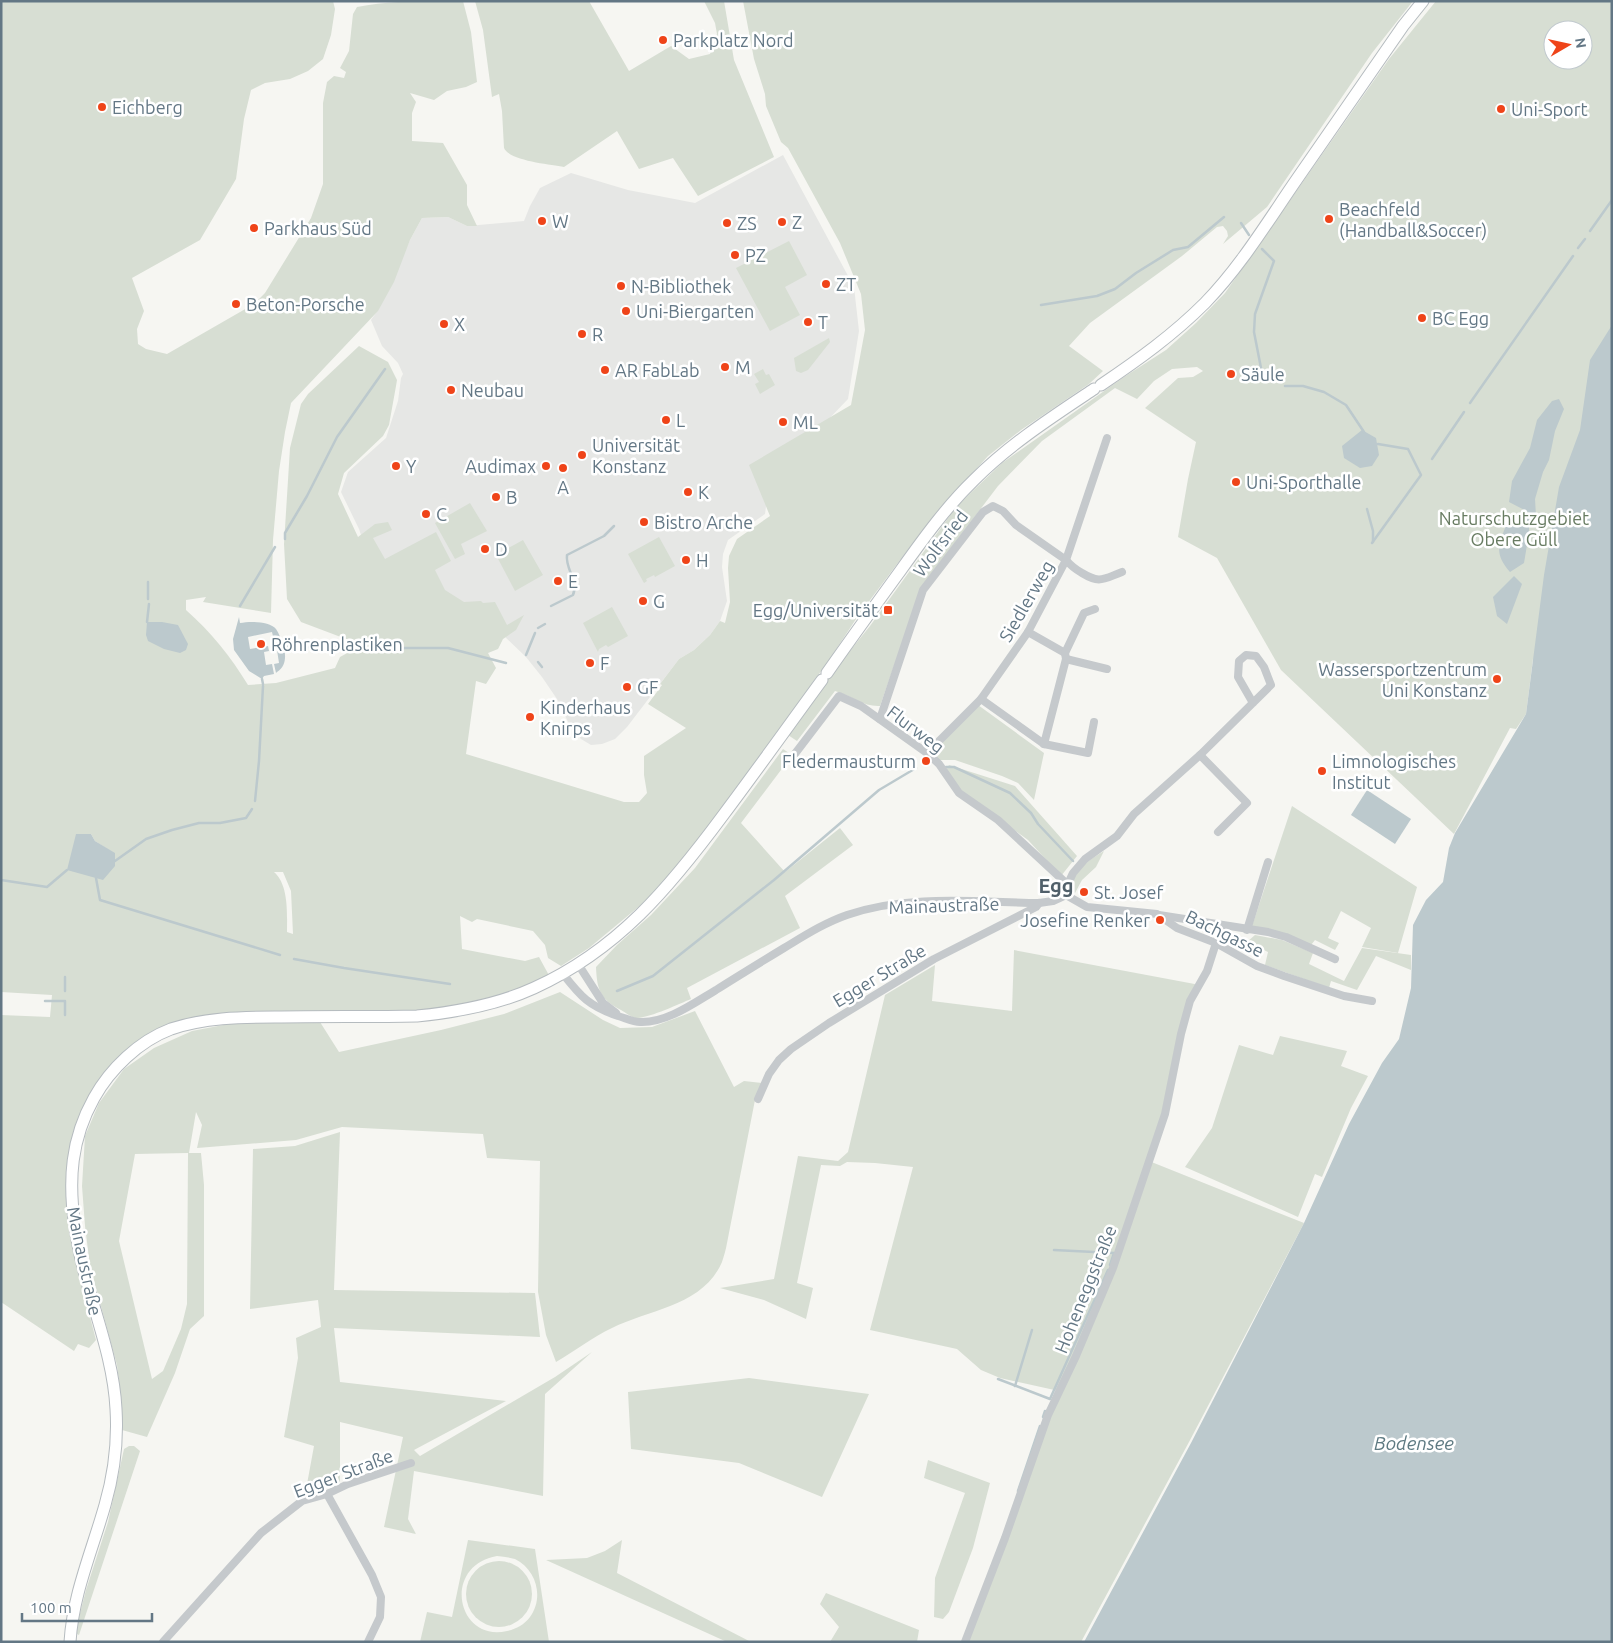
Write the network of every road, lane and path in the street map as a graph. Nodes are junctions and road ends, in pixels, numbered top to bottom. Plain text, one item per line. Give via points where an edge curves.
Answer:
1 (1423, 1) edge
2 (1107, 438) dead end
3 (1066, 560) junction
4 (1122, 572) dead end
5 (1095, 609) dead end
6 (1028, 632) junction
7 (1065, 656) junction
8 (1107, 668) dead end
9 (980, 699) junction
10 (1253, 703) junction
11 (880, 719) junction
12 (1094, 722) dead end
13 (1044, 744) junction
14 (926, 753) junction
15 (794, 755) dead end
16 (1200, 755) junction
17 (1218, 832) dead end
18 (1268, 862) dead end
19 (1067, 884) junction
20 (1066, 895) junction
21 (1039, 903) junction
22 (1157, 914) junction
23 (1247, 930) junction
24 (1216, 943) junction
25 (1334, 959) dead end
26 (578, 964) junction
27 (562, 974) junction
28 (1372, 1001) dead end
29 (622, 1017) junction
30 (758, 1099) dead end
31 (411, 1463) dead end
32 (327, 1494) junction
33 (70, 1642) edge
34 (163, 1642) edge
35 (368, 1642) edge
36 (965, 1642) edge

1 - 26 main road via 1402,26 1247,252 1206,302 1140,359 1032,430 973,480 921,543 672,882 627,927
2 - 3 street, Siedlerweg
3 - 4 street via 1097,580
3 - 6 street, Siedlerweg
3 - 11 street, Wolfsried via 1016,525 1003,511 993,506 983,512 923,590
5 - 7 street via 1084,613
6 - 7 street
6 - 9 street, Siedlerweg
7 - 8 street
7 - 13 street
9 - 13 street
9 - 14 street, Siedlerweg
10 - 10 street via 1272,685 1256,656 1246,655 1239,661 1238,677
10 - 16 street
11 - 14 street, Flurweg
11 - 15 street, Flurweg via 862,706 839,696
12 - 13 street via 1088,753
14 - 19 street, Flurweg via 939,764 959,793 998,820
16 - 17 street via 1247,803
16 - 19 street via 1134,814 1117,836 1085,858
18 - 23 street
19 - 20 street
20 - 21 street, Mainaustraße
20 - 22 street, Bachgasse via 1087,906
21 - 29 street, Mainaustraße via 946,901 896,904 849,914 806,935 672,1015 639,1022
21 - 30 street, Egger Straße via 934,959 791,1049 768,1074
22 - 23 street
22 - 24 street, Bachgasse via 1177,928
23 - 25 street via 1286,937
24 - 28 street, Bachgasse via 1257,966 1344,996
24 - 36 street, Hoheneggstraße via 1207,971 1190,1002 1165,1114 1112,1268 1048,1415
26 - 27 main road
26 - 29 street, Mainaustraße via 603,1003
27 - 29 street, Mainaustraße via 588,1003
27 - 33 main road, Mainaustraße via 510,997 446,1013 239,1017 206,1021 170,1030 145,1042 123,1060 101,1085 83,1117 75,1142 72,1195 81,1259 111,1371 116,1408 115,1453 106,1504 77,1593
31 - 32 street, Egger Straße
32 - 34 street, Egger Straße via 302,1502 261,1533
32 - 35 street via 381,1597 380,1617

